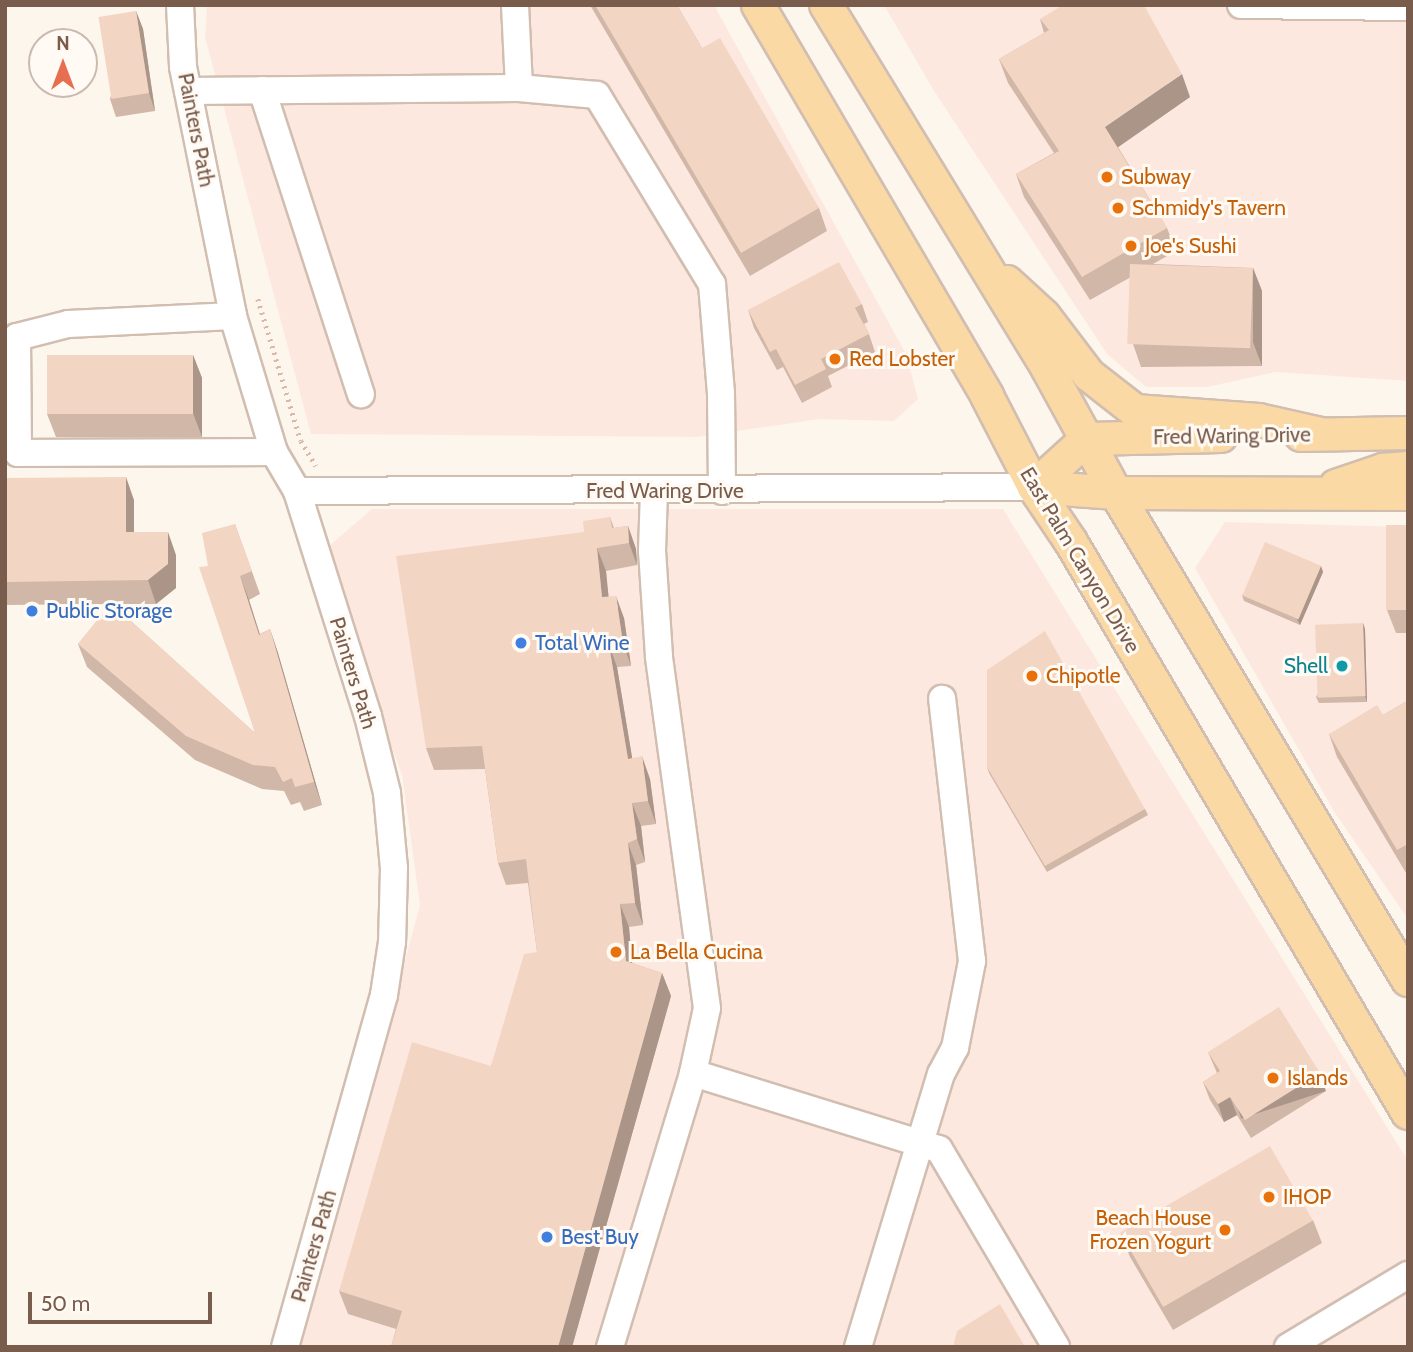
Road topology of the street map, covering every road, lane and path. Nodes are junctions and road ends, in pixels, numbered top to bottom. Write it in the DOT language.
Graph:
graph roads {
  1 [pos="180,5"];
  2 [pos="515,5"];
  3 [pos="758,5"];
  4 [pos="826,5"];
  5 [pos="1241,5"];
  6 [pos="1408,7"];
  7 [pos="519,88"];
  8 [pos="262,90"];
  9 [pos="188,91"];
  10 [pos="979,257"];
  11 [pos="233,316"];
  12 [pos="11,336"];
  13 [pos="361,394"];
  14 [pos="1408,433"];
  15 [pos="1321,434"];
  16 [pos="1087,439"];
  17 [pos="274,452"];
  18 [pos="12,453"];
  19 [pos="1408,468"];
  20 [pos="1034,487"];
  21 [pos="297,491"];
  22 [pos="654,491"];
  23 [pos="722,491"];
  24 [pos="1116,493"];
  25 [pos="1319,494"];
  26 [pos="1408,494"];
  27 [pos="942,699"];
  28 [pos="1408,979"];
  29 [pos="693,1073"];
  30 [pos="1408,1112"];
  31 [pos="920,1142"];
  32 [pos="1408,1275"];
  33 [pos="285,1347"];
  34 [pos="610,1347"];
  35 [pos="858,1347"];
  36 [pos="1056,1347"];
  37 [pos="1288,1347"];
  1 -- 9 [label="street, Painters Path"];
  2 -- 7 [label="street"];
  3 -- 20 [label="main road, East Palm Canyon Drive"];
  4 -- 10 [label="main road"];
  5 -- 6 [label="street"];
  7 -- 8 [label="street"];
  7 -- 23 [label="street"];
  8 -- 9 [label="street"];
  8 -- 13 [label="street"];
  9 -- 11 [label="street, Painters Path"];
  10 -- 15 [label="main road"];
  10 -- 16 [label="main road"];
  11 -- 12 [label="street"];
  11 -- 17 [label="street, Painters Path"];
  12 -- 18 [label="street"];
  14 -- 15 [label="main road, Fred Waring Drive"];
  15 -- 16 [label="main road, Fred Waring Drive"];
  16 -- 20 [label="main road"];
  16 -- 24 [label="main road"];
  17 -- 18 [label="street"];
  17 -- 21 [label="street, Painters Path"];
  19 -- 25 [label="main road"];
  20 -- 23 [label="street, Fred Waring Drive"];
  20 -- 24 [label="main road, Fred Waring Drive"];
  20 -- 30 [label="main road, East Palm Canyon Drive"];
  21 -- 22 [label="street, Fred Waring Drive"];
  21 -- 33 [label="street, Painters Path"];
  22 -- 23 [label="street, Fred Waring Drive"];
  22 -- 29 [label="street"];
  24 -- 25 [label="main road, Fred Waring Drive"];
  24 -- 28 [label="main road"];
  25 -- 26 [label="main road, Fred Waring Drive"];
  27 -- 31 [label="street"];
  29 -- 31 [label="street"];
  29 -- 34 [label="street"];
  31 -- 35 [label="street"];
  31 -- 36 [label="street"];
  32 -- 37 [label="street"];
}
